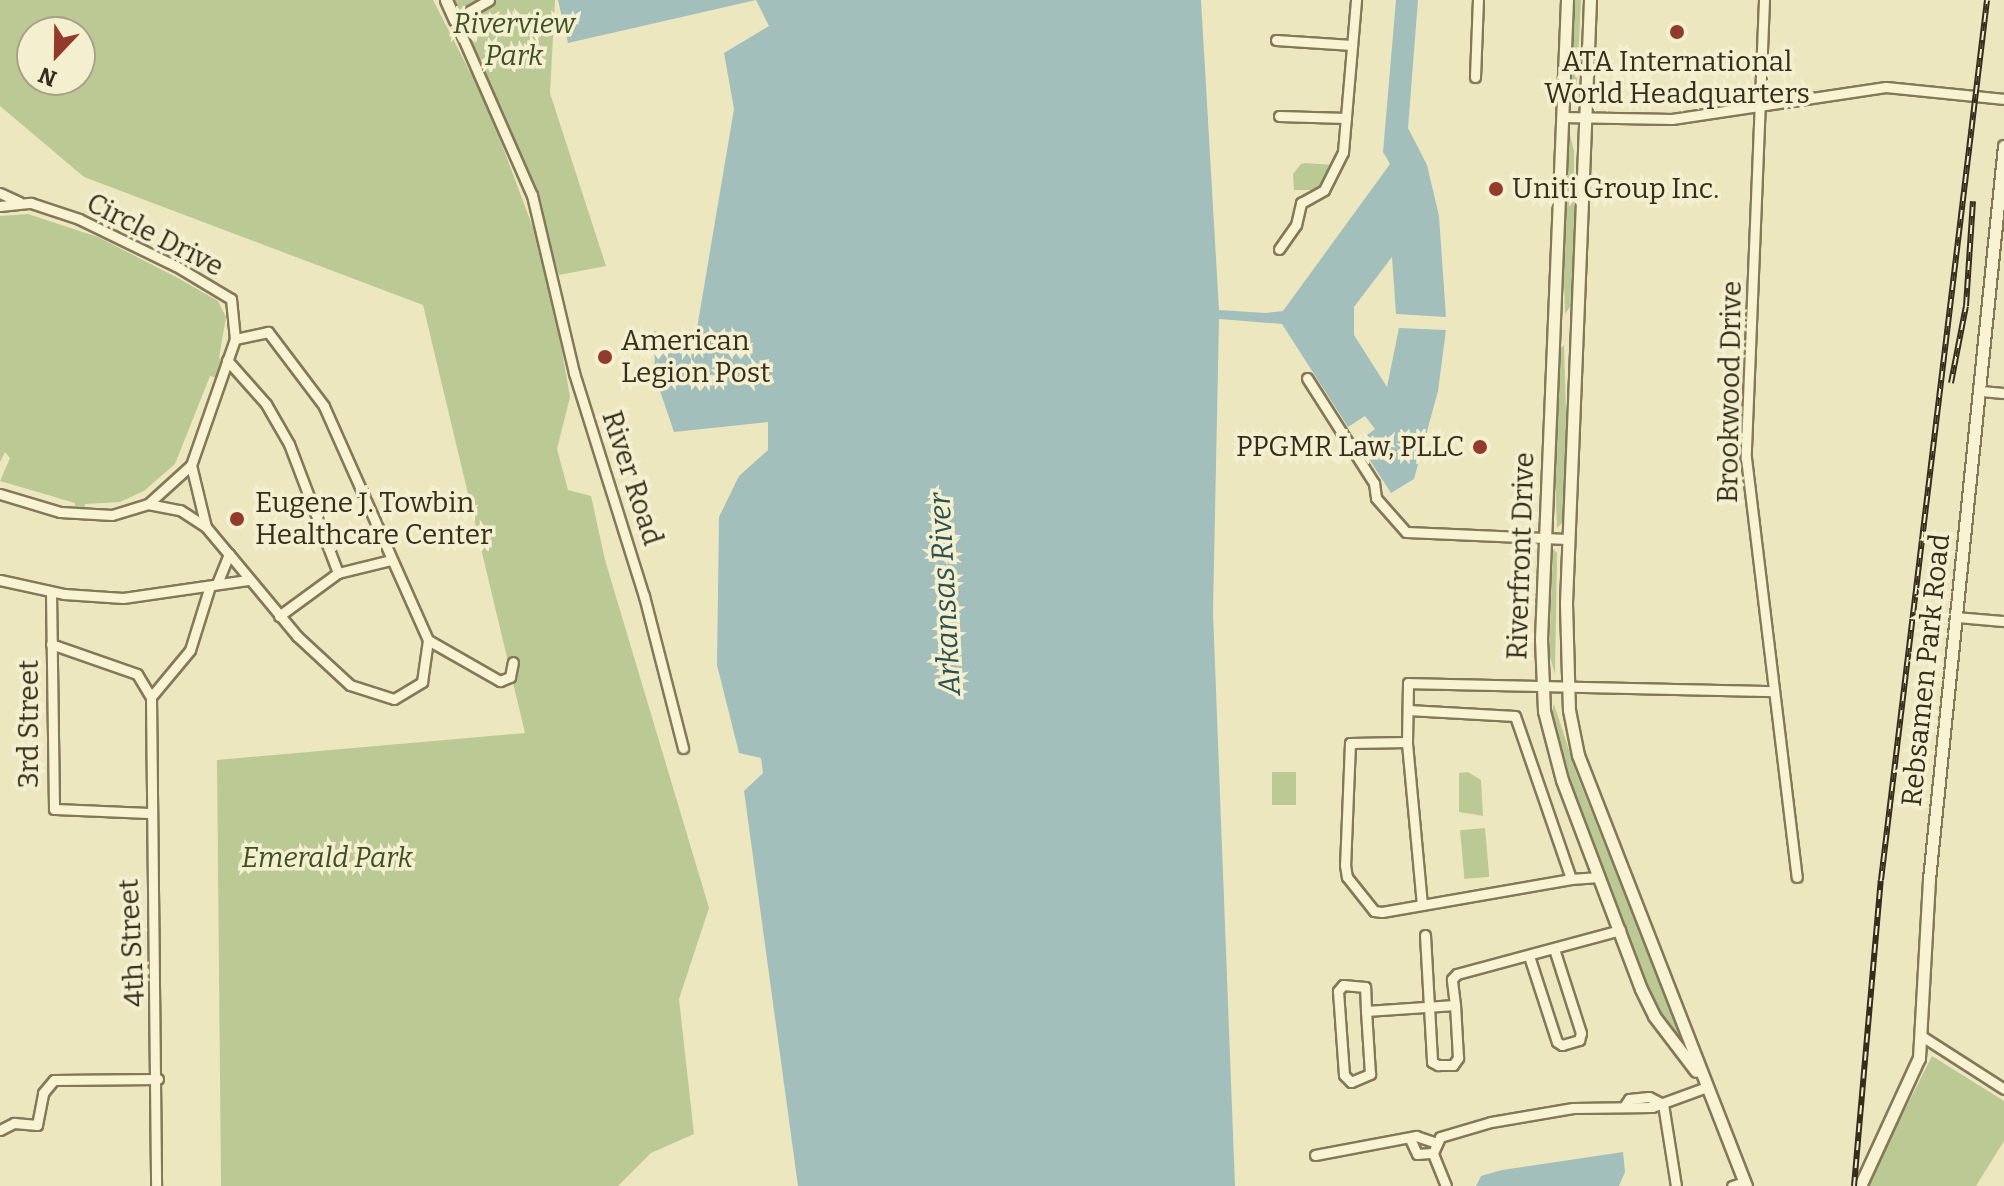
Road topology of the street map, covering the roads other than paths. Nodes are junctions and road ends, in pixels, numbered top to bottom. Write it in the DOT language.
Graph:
graph roads {
  1 [pos="446,0"];
  2 [pos="489,0"];
  3 [pos="1356,0"];
  4 [pos="1478,0"];
  5 [pos="1567,0"];
  6 [pos="1590,0"];
  7 [pos="1764,0"];
  8 [pos="455,20"];
  9 [pos="1276,40"];
  10 [pos="1352,45"];
  11 [pos="1475,77"];
  12 [pos="2004,99"];
  13 [pos="1762,104"];
  14 [pos="1279,116"];
  15 [pos="1562,117"];
  16 [pos="1346,118"];
  17 [pos="1586,119"];
  18 [pos="2004,146"];
  19 [pos="0,193"];
  20 [pos="19,202"];
  21 [pos="0,206"];
  22 [pos="2000,211"];
  23 [pos="1279,249"];
  24 [pos="235,339"];
  25 [pos="227,360"];
  26 [pos="1307,378"];
  27 [pos="1980,391"];
  28 [pos="2004,393"];
  29 [pos="191,465"];
  30 [pos="0,494"];
  31 [pos="148,504"];
  32 [pos="206,527"];
  33 [pos="1545,539"];
  34 [pos="1568,539"];
  35 [pos="229,554"];
  36 [pos="391,560"];
  37 [pos="338,573"];
  38 [pos="0,580"];
  39 [pos="248,580"];
  40 [pos="213,587"];
  41 [pos="51,592"];
  42 [pos="279,616"];
  43 [pos="1956,617"];
  44 [pos="2004,621"];
  45 [pos="428,640"];
  46 [pos="51,644"];
  47 [pos="513,662"];
  48 [pos="1542,688"];
  49 [pos="1566,688"];
  50 [pos="1772,691"];
  51 [pos="151,697"];
  52 [pos="1408,710"];
  53 [pos="1407,742"];
  54 [pos="683,748"];
  55 [pos="150,813"];
  56 [pos="1599,877"];
  57 [pos="1797,877"];
  58 [pos="1571,879"];
  59 [pos="1422,905"];
  60 [pos="1620,930"];
  61 [pos="1425,935"];
  62 [pos="1554,949"];
  63 [pos="1529,956"];
  64 [pos="1455,1005"];
  65 [pos="1428,1007"];
  66 [pos="1366,1011"];
  67 [pos="1920,1035"];
  68 [pos="158,1079"];
  69 [pos="1704,1082"];
  70 [pos="2004,1089"];
  71 [pos="1663,1104"];
  72 [pos="0,1130"];
  73 [pos="1411,1141"];
  74 [pos="1433,1147"];
  75 [pos="1315,1155"];
  76 [pos="1745,1184"];
  77 [pos="156,1186"];
  78 [pos="1446,1186"];
  79 [pos="1676,1186"];
  80 [pos="1732,1186"];
  81 [pos="1860,1186"];
  1 -- 8 [label="street, River Road"];
  2 -- 8 [label="street"];
  3 -- 10 [label="street"];
  4 -- 11 [label="street"];
  5 -- 15 [label="street, Riverfront Drive"];
  6 -- 17 [label="street, Riverfront Drive"];
  7 -- 13 [label="street, Brookwood Drive"];
  8 -- 54 [label="street, River Road"];
  9 -- 10 [label="street"];
  10 -- 16 [label="street"];
  12 -- 13 [label="street"];
  13 -- 17 [label="street"];
  13 -- 50 [label="street, Brookwood Drive"];
  14 -- 16 [label="street"];
  15 -- 17 [label="street"];
  15 -- 33 [label="street, Riverfront Drive"];
  16 -- 23 [label="street"];
  17 -- 34 [label="street, Riverfront Drive"];
  18 -- 22 [label="street, Rebsamen Park Road"];
  19 -- 20 [label="street, Circle Drive"];
  20 -- 21 [label="street"];
  20 -- 24 [label="street, Circle Drive"];
  22 -- 27 [label="street, Rebsamen Park Road"];
  24 -- 25 [label="street, Circle Drive"];
  24 -- 36 [label="street"];
  25 -- 29 [label="street, Circle Drive"];
  25 -- 37 [label="street"];
  26 -- 33 [label="street"];
  27 -- 28 [label="street"];
  27 -- 43 [label="street, Rebsamen Park Road"];
  29 -- 31 [label="street"];
  29 -- 32 [label="street"];
  30 -- 31 [label="street"];
  31 -- 32 [label="street"];
  32 -- 35 [label="street"];
  33 -- 34 [label="street"];
  33 -- 48 [label="street, Riverfront Drive"];
  34 -- 49 [label="street, Riverfront Drive"];
  35 -- 39 [label="street"];
  35 -- 40 [label="street"];
  36 -- 37 [label="street"];
  36 -- 45 [label="street"];
  37 -- 42 [label="street"];
  38 -- 41 [label="street"];
  39 -- 40 [label="street"];
  39 -- 42 [label="street"];
  40 -- 41 [label="street"];
  40 -- 51 [label="street"];
  41 -- 46 [label="street, 3rd Street"];
  42 -- 45 [label="street"];
  43 -- 44 [label="street"];
  43 -- 67 [label="street, Rebsamen Park Road"];
  45 -- 47 [label="street"];
  46 -- 51 [label="street"];
  46 -- 55 [label="street, 3rd Street"];
  48 -- 49 [label="street"];
  48 -- 52 [label="street"];
  48 -- 56 [label="street, Riverfront Drive"];
  49 -- 50 [label="street"];
  49 -- 69 [label="street, Riverfront Drive"];
  50 -- 57 [label="street, Brookwood Drive"];
  51 -- 55 [label="street, 4th Street"];
  52 -- 53 [label="street"];
  52 -- 58 [label="street"];
  53 -- 59 [label="street"];
  53 -- 59 [label="street"];
  55 -- 68 [label="street, 4th Street"];
  56 -- 58 [label="street"];
  56 -- 60 [label="street, Riverfront Drive"];
  58 -- 59 [label="street"];
  60 -- 62 [label="street"];
  60 -- 69 [label="street, Riverfront Drive"];
  61 -- 65 [label="street"];
  62 -- 63 [label="street"];
  62 -- 63 [label="street"];
  63 -- 64 [label="street"];
  64 -- 65 [label="street"];
  64 -- 65 [label="street"];
  65 -- 66 [label="street"];
  66 -- 66 [label="street"];
  67 -- 70 [label="street"];
  67 -- 81 [label="street, Rebsamen Park Road"];
  68 -- 72 [label="street"];
  68 -- 77 [label="street, 4th Street"];
  69 -- 71 [label="street"];
  69 -- 76 [label="street, Riverfront Drive"];
  71 -- 74 [label="street"];
  71 -- 79 [label="street"];
  73 -- 74 [label="street"];
  73 -- 74 [label="street"];
  73 -- 75 [label="street"];
  74 -- 78 [label="street"];
  76 -- 80 [label="street"];
}
